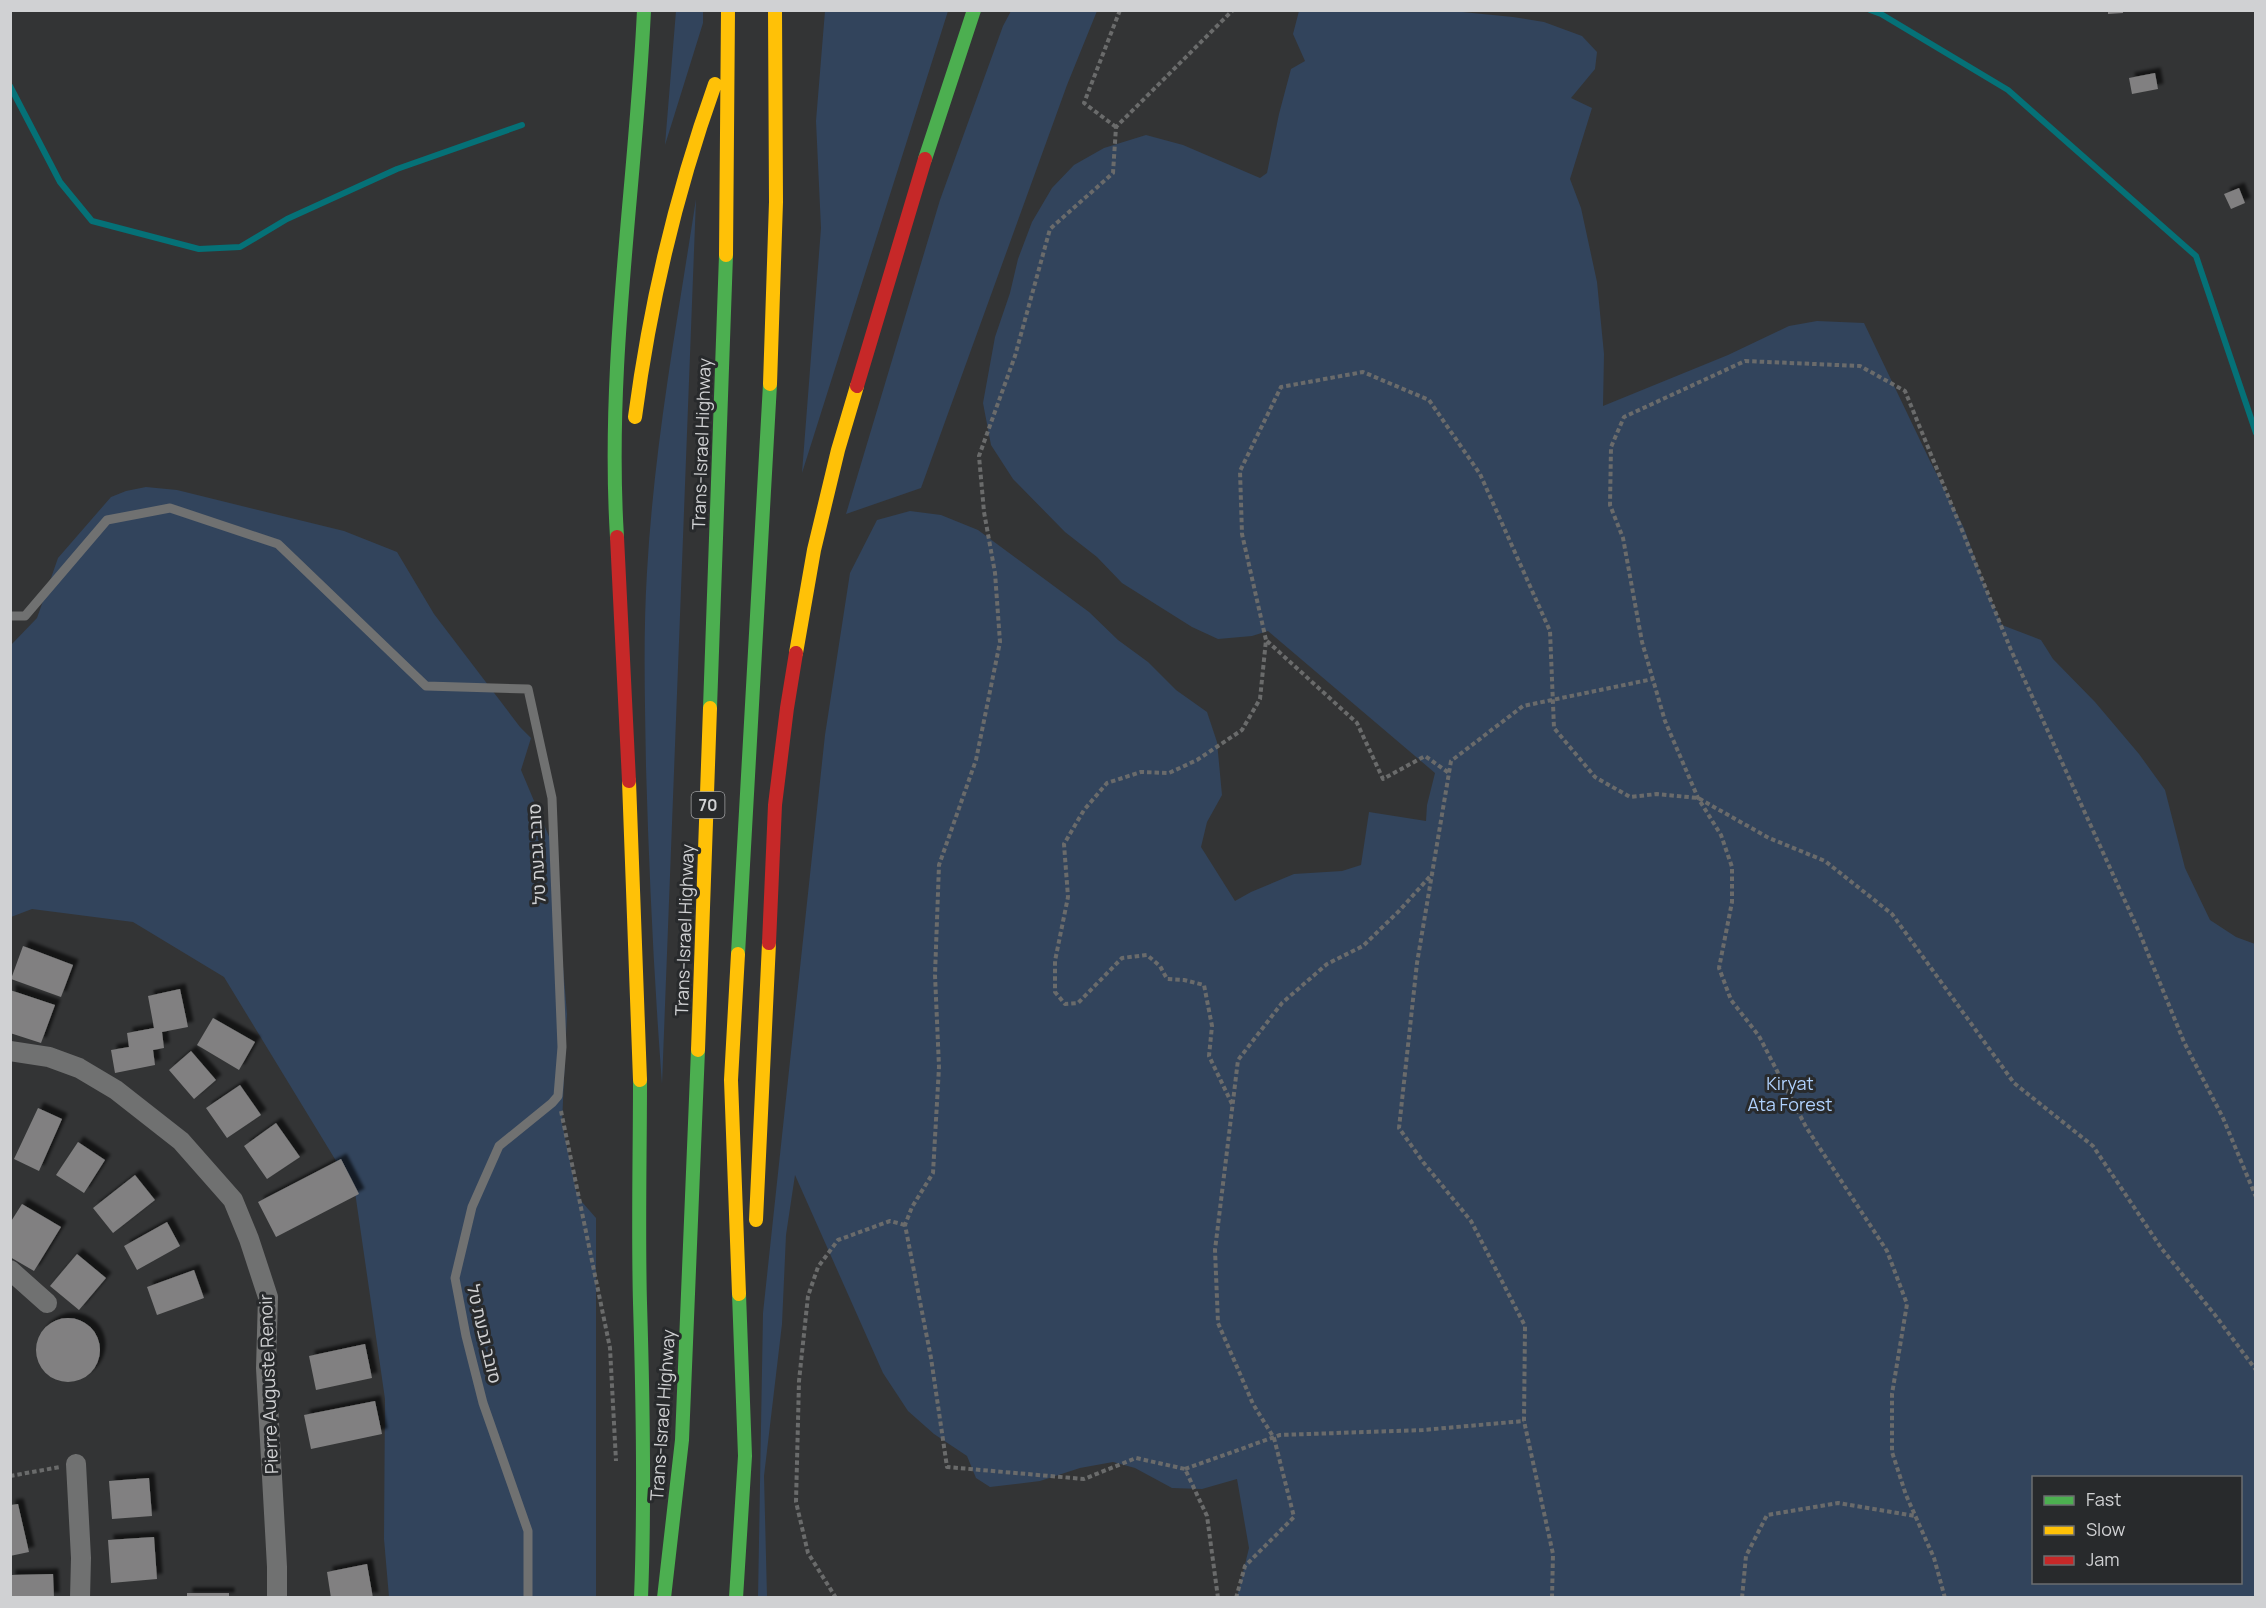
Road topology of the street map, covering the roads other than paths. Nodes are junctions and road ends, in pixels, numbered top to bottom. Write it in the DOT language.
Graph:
graph roads {
  1 [pos="644,10"];
  2 [pos="728,10"];
  3 [pos="775,10"];
  4 [pos="974,10"];
  5 [pos="971,64"];
  6 [pos="714,84"];
  7 [pos="910,204"];
  8 [pos="633,434"];
  9 [pos="629,476"];
  10 [pos="10,616"];
  11 [pos="626,691"];
  12 [pos="10,1051"];
  13 [pos="755,1231"];
  14 [pos="10,1270"];
  15 [pos="753,1290"];
  16 [pos="47,1303"];
  17 [pos="745,1456"];
  18 [pos="76,1464"];
  19 [pos="80,1598"];
  20 [pos="277,1598"];
  21 [pos="528,1598"];
  22 [pos="641,1598"];
  23 [pos="664,1598"];
  24 [pos="736,1598"];
  1 -- 11 [label="highway"];
  2 -- 23 [label="highway, Trans-Israel Highway / 70"];
  3 -- 17 [label="highway, 70"];
  4 -- 7 [label="highway"];
  5 -- 7 [label="highway"];
  6 -- 8 [label="highway"];
  7 -- 13 [label="highway"];
  9 -- 11 [label="highway"];
  10 -- 21 [label="lane, סובב גבעת טל"];
  11 -- 22 [label="highway"];
  12 -- 20 [label="street, Pierre Auguste Renoir"];
  14 -- 16 [label="street"];
  15 -- 17 [label="highway"];
  17 -- 24 [label="highway, 70"];
  18 -- 19 [label="street"];
}
